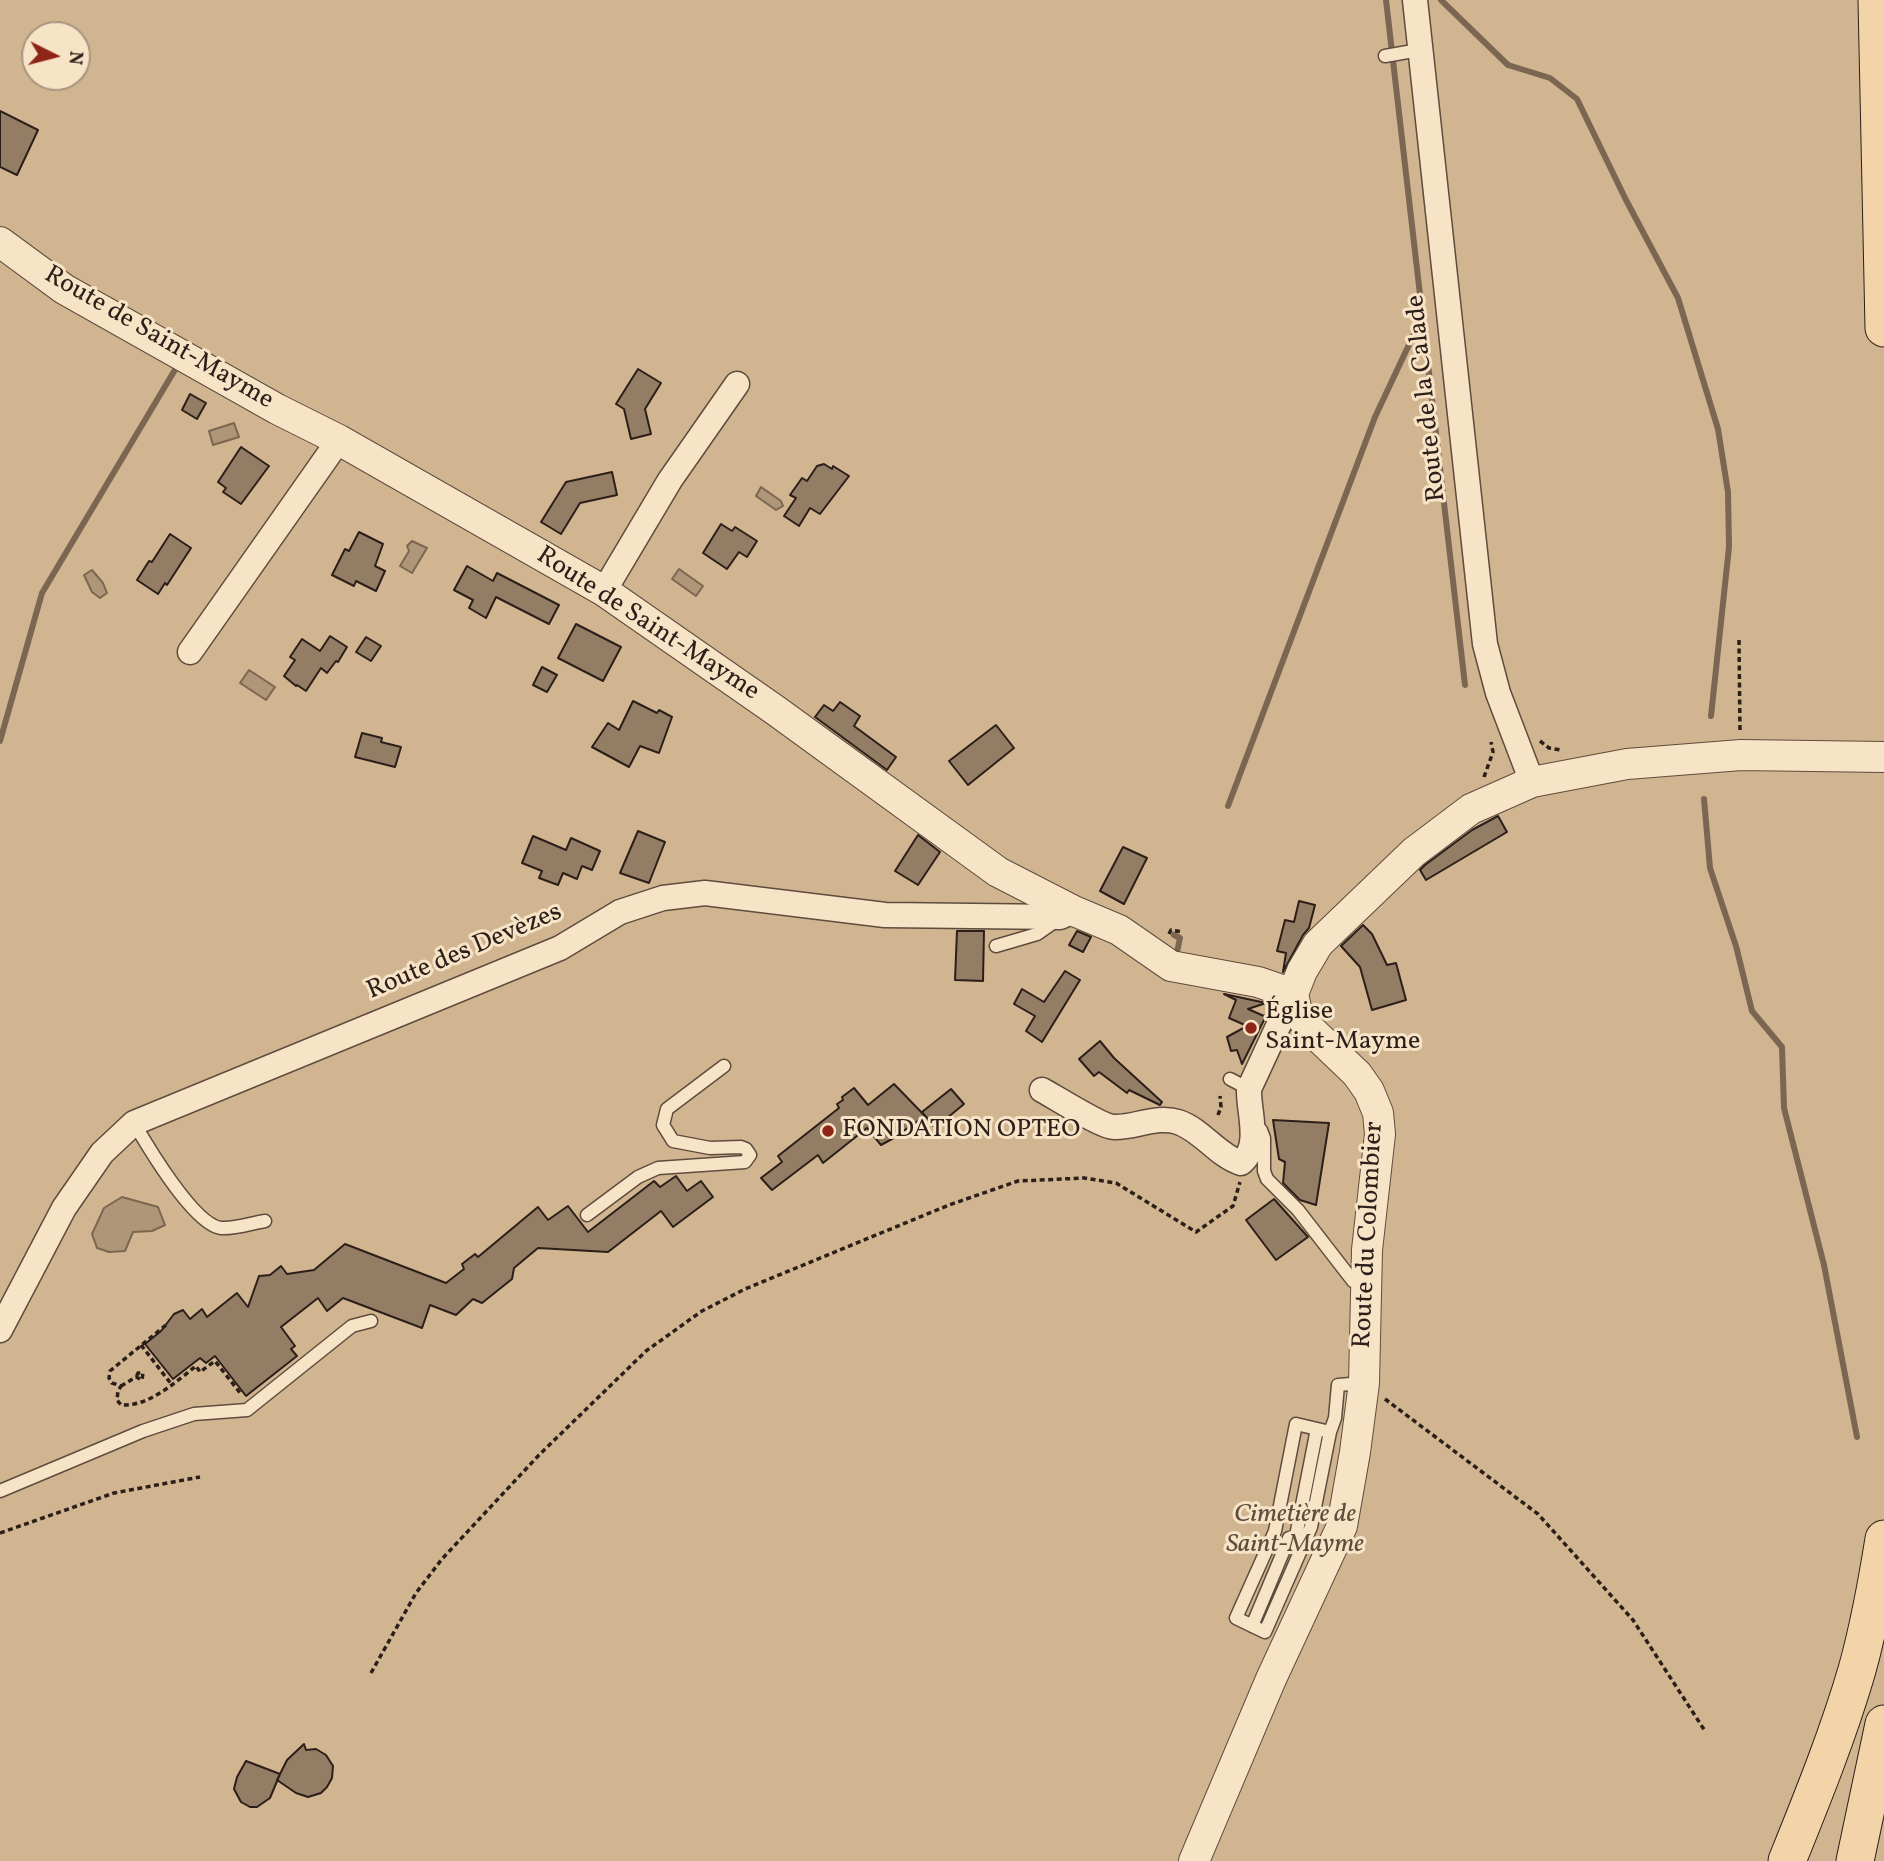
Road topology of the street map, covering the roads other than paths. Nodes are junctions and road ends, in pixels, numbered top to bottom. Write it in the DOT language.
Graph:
graph roads {
  1 [pos="1415,0"];
  2 [pos="1877,0"];
  3 [pos="1419,50"];
  4 [pos="1385,56"];
  5 [pos="0,242"];
  6 [pos="1884,328"];
  7 [pos="737,384"];
  8 [pos="339,440"];
  9 [pos="604,591"];
  10 [pos="190,652"];
  11 [pos="1884,757"];
  12 [pos="1532,782"];
  13 [pos="1067,914"];
  14 [pos="996,946"];
  15 [pos="1293,994"];
  16 [pos="724,1066"];
  17 [pos="1042,1090"];
  18 [pos="1252,1113"];
  19 [pos="134,1124"];
  20 [pos="587,1215"];
  21 [pos="265,1221"];
  22 [pos="1364,1285"];
  23 [pos="370,1321"];
  24 [pos="0,1330"];
  25 [pos="1364,1383"];
  26 [pos="1324,1431"];
  27 [pos="0,1491"];
  28 [pos="1275,1531"];
  29 [pos="1884,1539"];
  30 [pos="1296,1541"];
  31 [pos="1884,1623"];
  32 [pos="1884,1724"];
  33 [pos="1194,1861"];
  34 [pos="1787,1861"];
  35 [pos="1807,1861"];
  36 [pos="1855,1861"];
  1 -- 3 [label="street, Route de la Calade"];
  2 -- 6 [label="main road"];
  3 -- 4 [label="lane"];
  3 -- 12 [label="street, Route de la Calade"];
  5 -- 8 [label="street, Route de Saint-Mayme"];
  7 -- 9 [label="street"];
  8 -- 9 [label="street, Route de Saint-Mayme"];
  8 -- 10 [label="street"];
  9 -- 13 [label="street, Route de Saint-Mayme"];
  11 -- 12 [label="street"];
  12 -- 15 [label="street"];
  13 -- 14 [label="lane"];
  13 -- 15 [label="street, Route de Saint-Mayme"];
  13 -- 19 [label="street, Route des Devèzes"];
  15 -- 18 [label="street"];
  15 -- 22 [label="street, Route du Colombier"];
  16 -- 20 [label="lane"];
  17 -- 18 [label="street"];
  18 -- 22 [label="lane"];
  19 -- 21 [label="lane"];
  19 -- 24 [label="street, Route des Devèzes"];
  22 -- 25 [label="street, Route du Colombier"];
  23 -- 27 [label="lane"];
  25 -- 26 [label="lane"];
  25 -- 33 [label="street, Route du Colombier"];
  26 -- 28 [label="lane"];
  26 -- 30 [label="lane"];
  28 -- 30 [label="lane"];
  28 -- 30 [label="lane"];
  29 -- 34 [label="main road"];
  31 -- 35 [label="main road"];
  32 -- 36 [label="main road"];
}
